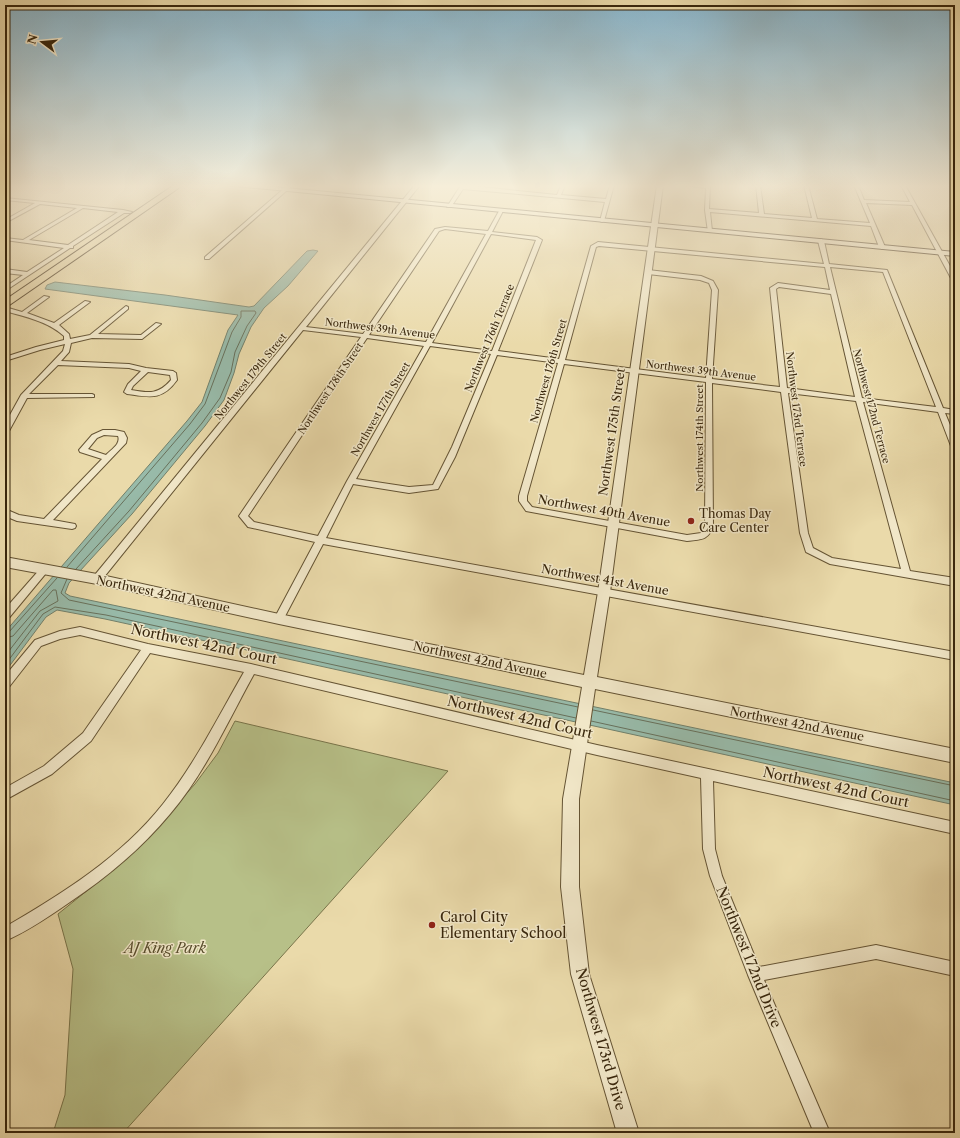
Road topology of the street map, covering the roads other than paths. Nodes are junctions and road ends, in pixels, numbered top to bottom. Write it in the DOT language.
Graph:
graph roads {
  1 [pos="29,238"];
  2 [pos="91,238"];
  3 [pos="94,238"];
  4 [pos="230,238"];
  5 [pos="375,238"];
  6 [pos="432,238"];
  7 [pos="486,238"];
  8 [pos="536,238"];
  9 [pos="652,238"];
  10 [pos="782,238"];
  11 [pos="878,238"];
  12 [pos="930,238"];
  13 [pos="5,239"];
  14 [pos="24,241"];
  15 [pos="821,242"];
  16 [pos="882,247"];
  17 [pos="651,248"];
  18 [pos="74,250"];
  19 [pos="938,253"];
  20 [pos="955,254"];
  21 [pos="207,258"];
  22 [pos="827,265"];
  23 [pos="5,270"];
  24 [pos="648,272"];
  25 [pos="28,274"];
  26 [pos="955,280"];
  27 [pos="5,289"];
  28 [pos="832,292"];
  29 [pos="5,295"];
  30 [pos="46,297"];
  31 [pos="87,302"];
  32 [pos="5,304"];
  33 [pos="126,308"];
  34 [pos="5,309"];
  35 [pos="24,313"];
  36 [pos="158,324"];
  37 [pos="54,326"];
  38 [pos="302,328"];
  39 [pos="92,336"];
  40 [pos="364,336"];
  41 [pos="67,340"];
  42 [pos="428,345"];
  43 [pos="495,353"];
  44 [pos="5,359"];
  45 [pos="562,362"];
  46 [pos="56,363"];
  47 [pos="146,370"];
  48 [pos="634,372"];
  49 [pos="709,381"];
  50 [pos="784,390"];
  51 [pos="23,396"];
  52 [pos="92,396"];
  53 [pos="859,400"];
  54 [pos="941,410"];
  55 [pos="955,412"];
  56 [pos="5,431"];
  57 [pos="955,446"];
  58 [pos="108,458"];
  59 [pos="351,481"];
  60 [pos="525,506"];
  61 [pos="5,512"];
  62 [pos="46,522"];
  63 [pos="251,525"];
  64 [pos="612,525"];
  65 [pos="72,526"];
  66 [pos="703,536"];
  67 [pos="320,540"];
  68 [pos="5,562"];
  69 [pos="50,570"];
  70 [pos="907,575"];
  71 [pos="97,579"];
  72 [pos="955,582"];
  73 [pos="604,592"];
  74 [pos="5,616"];
  75 [pos="280,619"];
  76 [pos="148,648"];
  77 [pos="955,656"];
  78 [pos="250,669"];
  79 [pos="590,683"];
  80 [pos="5,684"];
  81 [pos="581,741"];
  82 [pos="955,756"];
  83 [pos="708,775"];
  84 [pos="5,794"];
  85 [pos="955,828"];
  86 [pos="5,934"];
  87 [pos="955,969"];
  88 [pos="755,975"];
  89 [pos="628,1133"];
  90 [pos="822,1133"];
  1 -- 14 [label="street"];
  2 -- 18 [label="main road"];
  3 -- 18 [label="main road"];
  4 -- 21 [label="street"];
  5 -- 38 [label="street, Northwest 179th Street"];
  6 -- 40 [label="street, Northwest 178th Street"];
  7 -- 42 [label="street, Northwest 177th Street"];
  8 -- 43 [label="street, Northwest 176th Terrace"];
  9 -- 17 [label="street, Northwest 175th Street"];
  10 -- 15 [label="main road"];
  11 -- 16 [label="street"];
  12 -- 19 [label="street"];
  13 -- 14 [label="street"];
  14 -- 18 [label="street"];
  15 -- 16 [label="main road"];
  15 -- 22 [label="street, Northwest 172nd Terrace"];
  16 -- 19 [label="main road"];
  17 -- 22 [label="street"];
  17 -- 24 [label="street, Northwest 175th Street"];
  17 -- 45 [label="street, Northwest 176th Street"];
  18 -- 25 [label="street"];
  18 -- 29 [label="main road"];
  18 -- 32 [label="main road"];
  19 -- 20 [label="main road"];
  19 -- 26 [label="street"];
  22 -- 28 [label="street, Northwest 172nd Terrace"];
  22 -- 54 [label="street"];
  23 -- 25 [label="street"];
  24 -- 48 [label="street, Northwest 175th Street"];
  24 -- 49 [label="street, Northwest 174th Street"];
  25 -- 27 [label="street"];
  28 -- 50 [label="street, Northwest 173rd Terrace"];
  28 -- 53 [label="street, Northwest 172nd Terrace"];
  30 -- 35 [label="street"];
  31 -- 37 [label="street"];
  33 -- 39 [label="street"];
  34 -- 35 [label="street"];
  35 -- 37 [label="street"];
  36 -- 39 [label="street"];
  37 -- 41 [label="street"];
  38 -- 40 [label="street, Northwest 39th Avenue"];
  38 -- 71 [label="street, Northwest 179th Street"];
  39 -- 41 [label="street"];
  40 -- 42 [label="street, Northwest 39th Avenue"];
  40 -- 63 [label="street, Northwest 178th Street"];
  41 -- 44 [label="street"];
  41 -- 46 [label="street"];
  42 -- 43 [label="street, Northwest 39th Avenue"];
  42 -- 59 [label="street, Northwest 177th Street"];
  43 -- 45 [label="street, Northwest 39th Avenue"];
  43 -- 59 [label="street, Northwest 176th Terrace"];
  45 -- 48 [label="street, Northwest 39th Avenue"];
  45 -- 60 [label="street, Northwest 176th Street"];
  46 -- 47 [label="street"];
  46 -- 51 [label="street"];
  47 -- 47 [label="street"];
  48 -- 49 [label="street, Northwest 39th Avenue"];
  48 -- 64 [label="street, Northwest 175th Street"];
  49 -- 50 [label="street, Northwest 39th Avenue"];
  49 -- 66 [label="street, Northwest 174th Street"];
  50 -- 53 [label="street, Northwest 39th Avenue"];
  50 -- 70 [label="street, Northwest 173rd Terrace"];
  51 -- 52 [label="street"];
  51 -- 56 [label="street"];
  53 -- 54 [label="street, Northwest 39th Avenue"];
  53 -- 70 [label="street, Northwest 172nd Terrace"];
  54 -- 55 [label="street, Northwest 39th Avenue"];
  54 -- 57 [label="street"];
  58 -- 58 [label="street"];
  58 -- 62 [label="street"];
  59 -- 67 [label="street, Northwest 177th Street"];
  60 -- 64 [label="street, Northwest 40th Avenue"];
  61 -- 62 [label="street"];
  62 -- 65 [label="street"];
  63 -- 67 [label="street, Northwest 41st Avenue"];
  64 -- 66 [label="street, Northwest 40th Avenue"];
  64 -- 73 [label="street, Northwest 175th Street"];
  67 -- 73 [label="street, Northwest 41st Avenue"];
  67 -- 75 [label="street, Northwest 177th Street"];
  68 -- 69 [label="street, Northwest 42nd Avenue"];
  69 -- 71 [label="street, Northwest 42nd Avenue"];
  69 -- 74 [label="street"];
  70 -- 72 [label="street"];
  71 -- 75 [label="street, Northwest 42nd Avenue"];
  73 -- 77 [label="street, Northwest 41st Avenue"];
  73 -- 79 [label="street, Northwest 175th Street"];
  75 -- 79 [label="street, Northwest 42nd Avenue"];
  76 -- 78 [label="street, Northwest 42nd Court"];
  76 -- 80 [label="street, Northwest 42nd Court"];
  76 -- 84 [label="street"];
  78 -- 81 [label="street, Northwest 42nd Court"];
  78 -- 86 [label="street"];
  79 -- 81 [label="street, Northwest 173rd Drive"];
  79 -- 82 [label="street, Northwest 42nd Avenue"];
  81 -- 83 [label="street, Northwest 42nd Court"];
  81 -- 89 [label="street, Northwest 173rd Drive"];
  83 -- 85 [label="street, Northwest 42nd Court"];
  83 -- 88 [label="street, Northwest 172nd Drive"];
  87 -- 88 [label="street"];
  88 -- 90 [label="street, Northwest 172nd Drive"];
}
